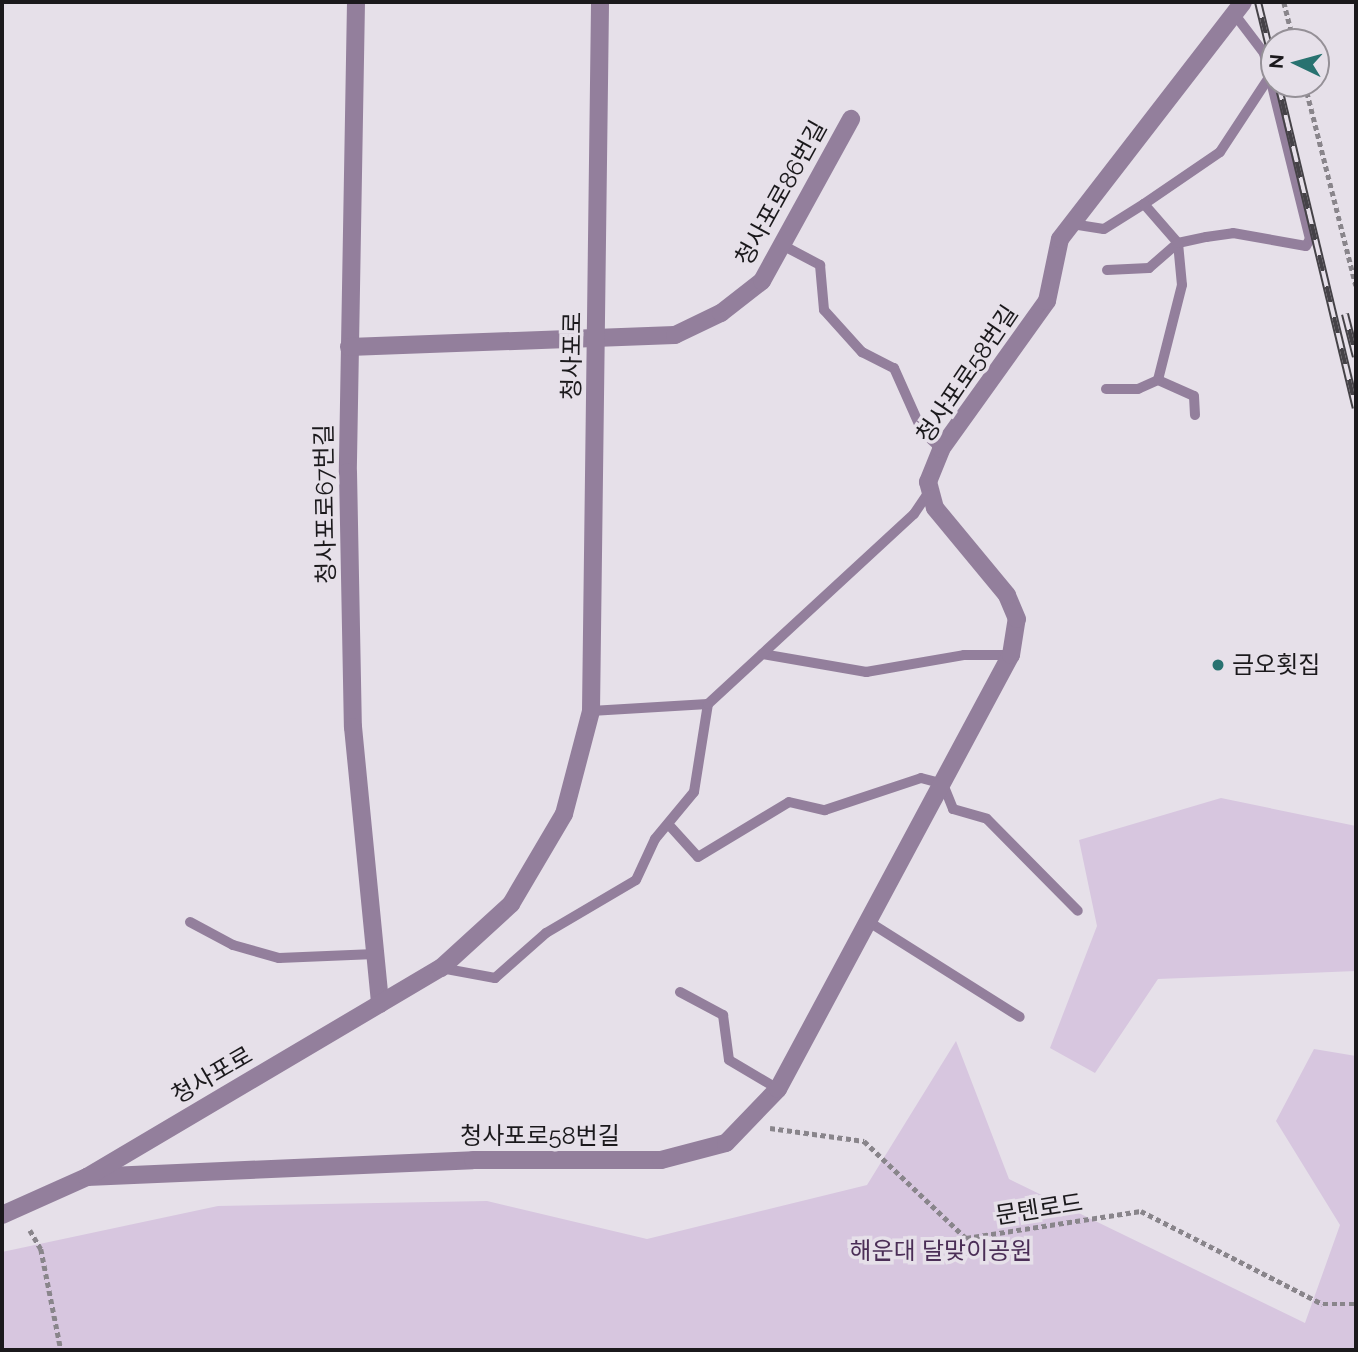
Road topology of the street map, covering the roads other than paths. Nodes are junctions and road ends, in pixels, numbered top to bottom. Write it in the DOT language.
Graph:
graph roads {
  1 [pos="356,2"];
  2 [pos="600,2"];
  3 [pos="1239,8"];
  4 [pos="1260,50"];
  5 [pos="1260,91"];
  6 [pos="1275,98"];
  7 [pos="851,118"];
  8 [pos="1144,204"];
  9 [pos="1072,224"];
  10 [pos="1178,243"];
  11 [pos="784,246"];
  12 [pos="1107,270"];
  13 [pos="597,342"];
  14 [pos="349,346"];
  15 [pos="1158,380"];
  16 [pos="1106,389"];
  17 [pos="1195,415"];
  18 [pos="941,449"];
  19 [pos="930,490"];
  20 [pos="762,654"];
  21 [pos="1011,655"];
  22 [pos="708,704"];
  23 [pos="591,711"];
  24 [pos="943,784"];
  25 [pos="669,825"];
  26 [pos="1078,911"];
  27 [pos="190,922"];
  28 [pos="869,922"];
  29 [pos="375,954"];
  30 [pos="441,968"];
  31 [pos="680,992"];
  32 [pos="380,1004"];
  33 [pos="1020,1017"];
  34 [pos="778,1089"];
  35 [pos="86,1177"];
  36 [pos="2,1215"];
  1 -- 14 [label="street, 청사포로67번길"];
  2 -- 13 [label="street, 청사포로"];
  3 -- 4 [label="lane, 청사포로58번길"];
  3 -- 9 [label="street, 청사포로58번길"];
  5 -- 8 [label="lane"];
  6 -- 10 [label="lane, 청사포로58번길"];
  7 -- 11 [label="street, 청사포로86번길"];
  8 -- 9 [label="lane"];
  8 -- 10 [label="lane"];
  9 -- 18 [label="street, 청사포로58번길"];
  10 -- 12 [label="lane"];
  10 -- 15 [label="lane"];
  11 -- 13 [label="street, 청사포로86번길"];
  11 -- 18 [label="lane"];
  13 -- 14 [label="street, 청사포로86번길"];
  13 -- 23 [label="street, 청사포로"];
  14 -- 29 [label="street, 청사포로67번길"];
  15 -- 16 [label="lane"];
  15 -- 17 [label="lane"];
  18 -- 19 [label="street, 청사포로58번길"];
  19 -- 20 [label="lane"];
  19 -- 21 [label="street, 청사포로58번길"];
  20 -- 21 [label="lane"];
  20 -- 22 [label="lane"];
  21 -- 24 [label="street, 청사포로58번길"];
  22 -- 23 [label="lane"];
  22 -- 25 [label="lane"];
  23 -- 30 [label="street, 청사포로"];
  24 -- 25 [label="lane"];
  24 -- 26 [label="lane"];
  24 -- 28 [label="street, 청사포로58번길"];
  25 -- 30 [label="lane"];
  27 -- 29 [label="lane"];
  28 -- 33 [label="lane"];
  28 -- 34 [label="street, 청사포로58번길"];
  29 -- 32 [label="street, 청사포로67번길"];
  30 -- 32 [label="street, 청사포로"];
  31 -- 34 [label="lane"];
  32 -- 35 [label="street, 청사포로"];
  34 -- 35 [label="street, 청사포로58번길"];
  35 -- 36 [label="street, 청사포로"];
}
